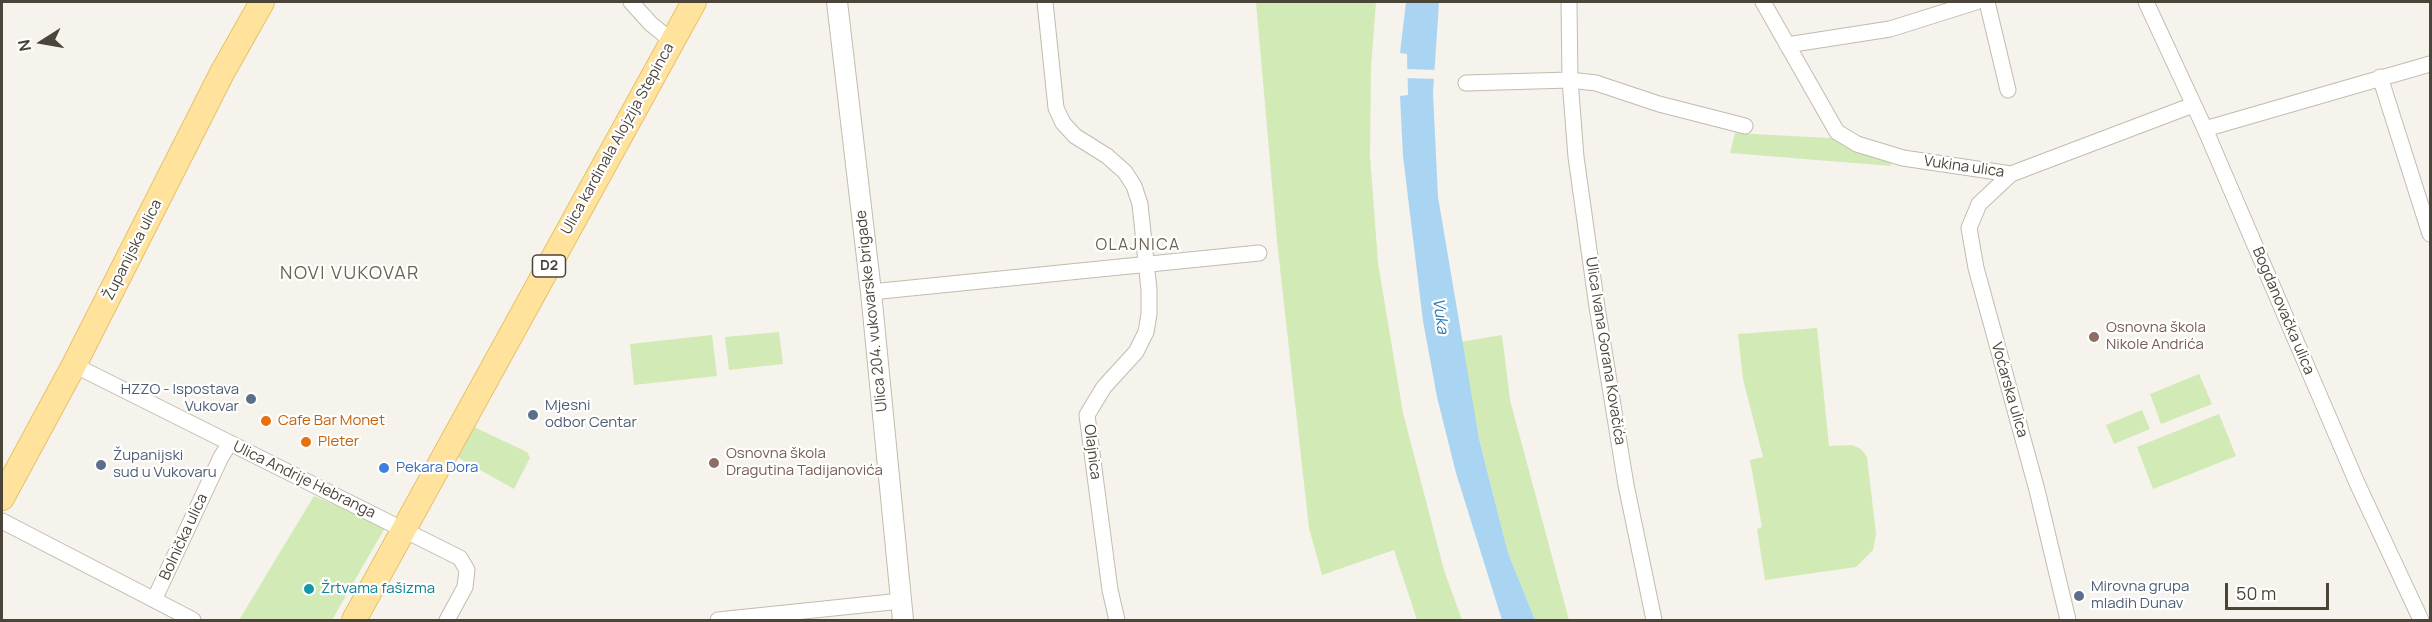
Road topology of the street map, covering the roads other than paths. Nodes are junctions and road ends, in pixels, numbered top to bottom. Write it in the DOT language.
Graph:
graph roads {
  1 [pos="262,2"];
  2 [pos="631,2"];
  3 [pos="694,2"];
  4 [pos="837,2"];
  5 [pos="1045,2"];
  6 [pos="1569,2"];
  7 [pos="1763,2"];
  8 [pos="1976,2"];
  9 [pos="1987,2"];
  10 [pos="2146,2"];
  11 [pos="672,41"];
  12 [pos="1787,45"];
  13 [pos="2430,64"];
  14 [pos="2380,77"];
  15 [pos="1570,80"];
  16 [pos="1466,83"];
  17 [pos="2008,90"];
  18 [pos="2193,105"];
  19 [pos="1745,126"];
  20 [pos="2205,129"];
  21 [pos="2011,174"];
  22 [pos="2425,204"];
  23 [pos="2430,234"];
  24 [pos="1259,253"];
  25 [pos="1147,265"];
  26 [pos="871,292"];
  27 [pos="74,365"];
  28 [pos="230,443"];
  29 [pos="2,498"];
  30 [pos="2,521"];
  31 [pos="405,530"];
  32 [pos="154,600"];
  33 [pos="902,611"];
  34 [pos="193,621"];
  35 [pos="354,621"];
  36 [pos="447,621"];
  37 [pos="718,621"];
  38 [pos="1117,621"];
  39 [pos="1654,621"];
  40 [pos="2068,621"];
  41 [pos="2421,621"];
  1 -- 27 [label="main road, Županijska ulica"];
  2 -- 11 [label="street"];
  3 -- 11 [label="main road, Ulica kardinala Alojzija Stepinca / D2"];
  4 -- 26 [label="street, Ulica 204. vukovarske brigade"];
  5 -- 25 [label="street, Olajnica"];
  6 -- 15 [label="street, Ulica Ivana Gorana Kovačića"];
  7 -- 12 [label="street, Vukina ulica"];
  8 -- 12 [label="street"];
  9 -- 17 [label="street"];
  10 -- 18 [label="street, Bogdanovačka ulica"];
  11 -- 31 [label="main road, Ulica kardinala Alojzija Stepinca / D2"];
  12 -- 21 [label="street, Vukina ulica"];
  13 -- 14 [label="street"];
  14 -- 20 [label="street"];
  14 -- 22 [label="street"];
  15 -- 16 [label="street"];
  15 -- 19 [label="street"];
  15 -- 39 [label="street, Ulica Ivana Gorana Kovačića"];
  18 -- 20 [label="street, Bogdanovačka ulica"];
  18 -- 21 [label="street, Vukina ulica"];
  20 -- 41 [label="street, Bogdanovačka ulica"];
  21 -- 40 [label="street, Voćarska ulica"];
  22 -- 23 [label="street"];
  24 -- 25 [label="street"];
  25 -- 26 [label="street"];
  25 -- 38 [label="street, Olajnica"];
  26 -- 33 [label="street, Ulica 204. vukovarske brigade"];
  27 -- 28 [label="street, Ulica Andrije Hebranga"];
  27 -- 29 [label="main road, Županijska ulica"];
  28 -- 31 [label="street, Ulica Andrije Hebranga"];
  28 -- 32 [label="street, Bolnička ulica"];
  30 -- 32 [label="street"];
  31 -- 35 [label="main road, D2"];
  31 -- 36 [label="street, Ulica Andrije Hebranga"];
  32 -- 34 [label="street"];
  33 -- 37 [label="street"];
}
